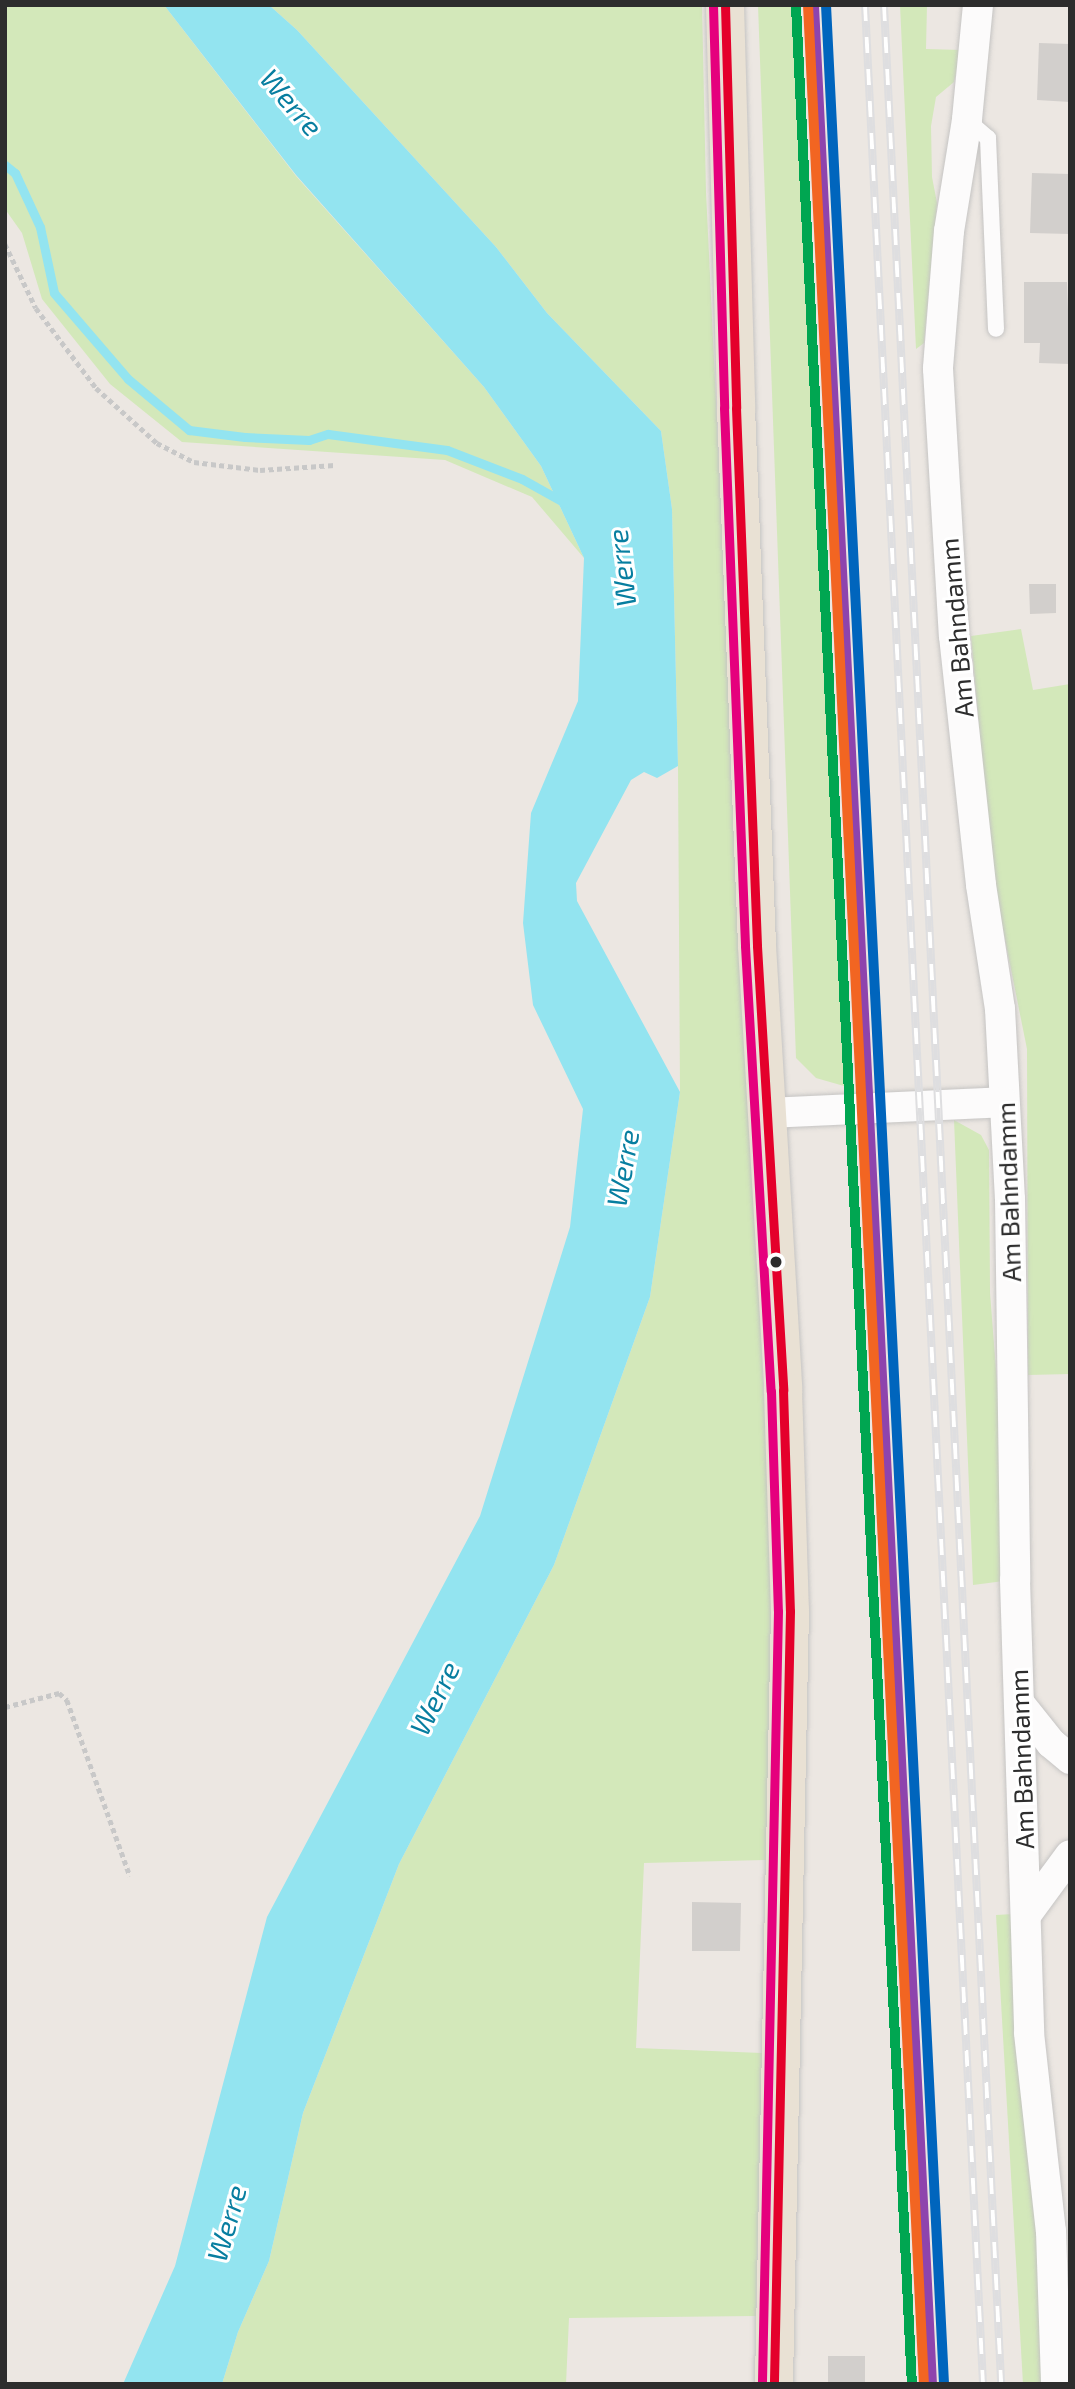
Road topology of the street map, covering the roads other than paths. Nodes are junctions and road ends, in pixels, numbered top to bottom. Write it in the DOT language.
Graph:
graph roads {
  1 [pos="725,5"];
  2 [pos="978,5"];
  3 [pos="967,120"];
  4 [pos="996,329"];
  5 [pos="1004,1102"];
  6 [pos="766,1113"];
  7 [pos="1020,1704"];
  8 [pos="1070,1759"];
  9 [pos="1070,1855"];
  10 [pos="1026,1915"];
  11 [pos="774,2384"];
  12 [pos="1056,2384"];
  1 -- 6 [label="main road"];
  2 -- 3 [label="street, Am Bahndamm"];
  3 -- 4 [label="lane"];
  3 -- 5 [label="street, Am Bahndamm"];
  5 -- 6 [label="street"];
  5 -- 7 [label="street, Am Bahndamm"];
  6 -- 11 [label="main road"];
  7 -- 8 [label="street"];
  7 -- 10 [label="street, Am Bahndamm"];
  9 -- 10 [label="street"];
  10 -- 12 [label="street, Am Bahndamm"];
}
